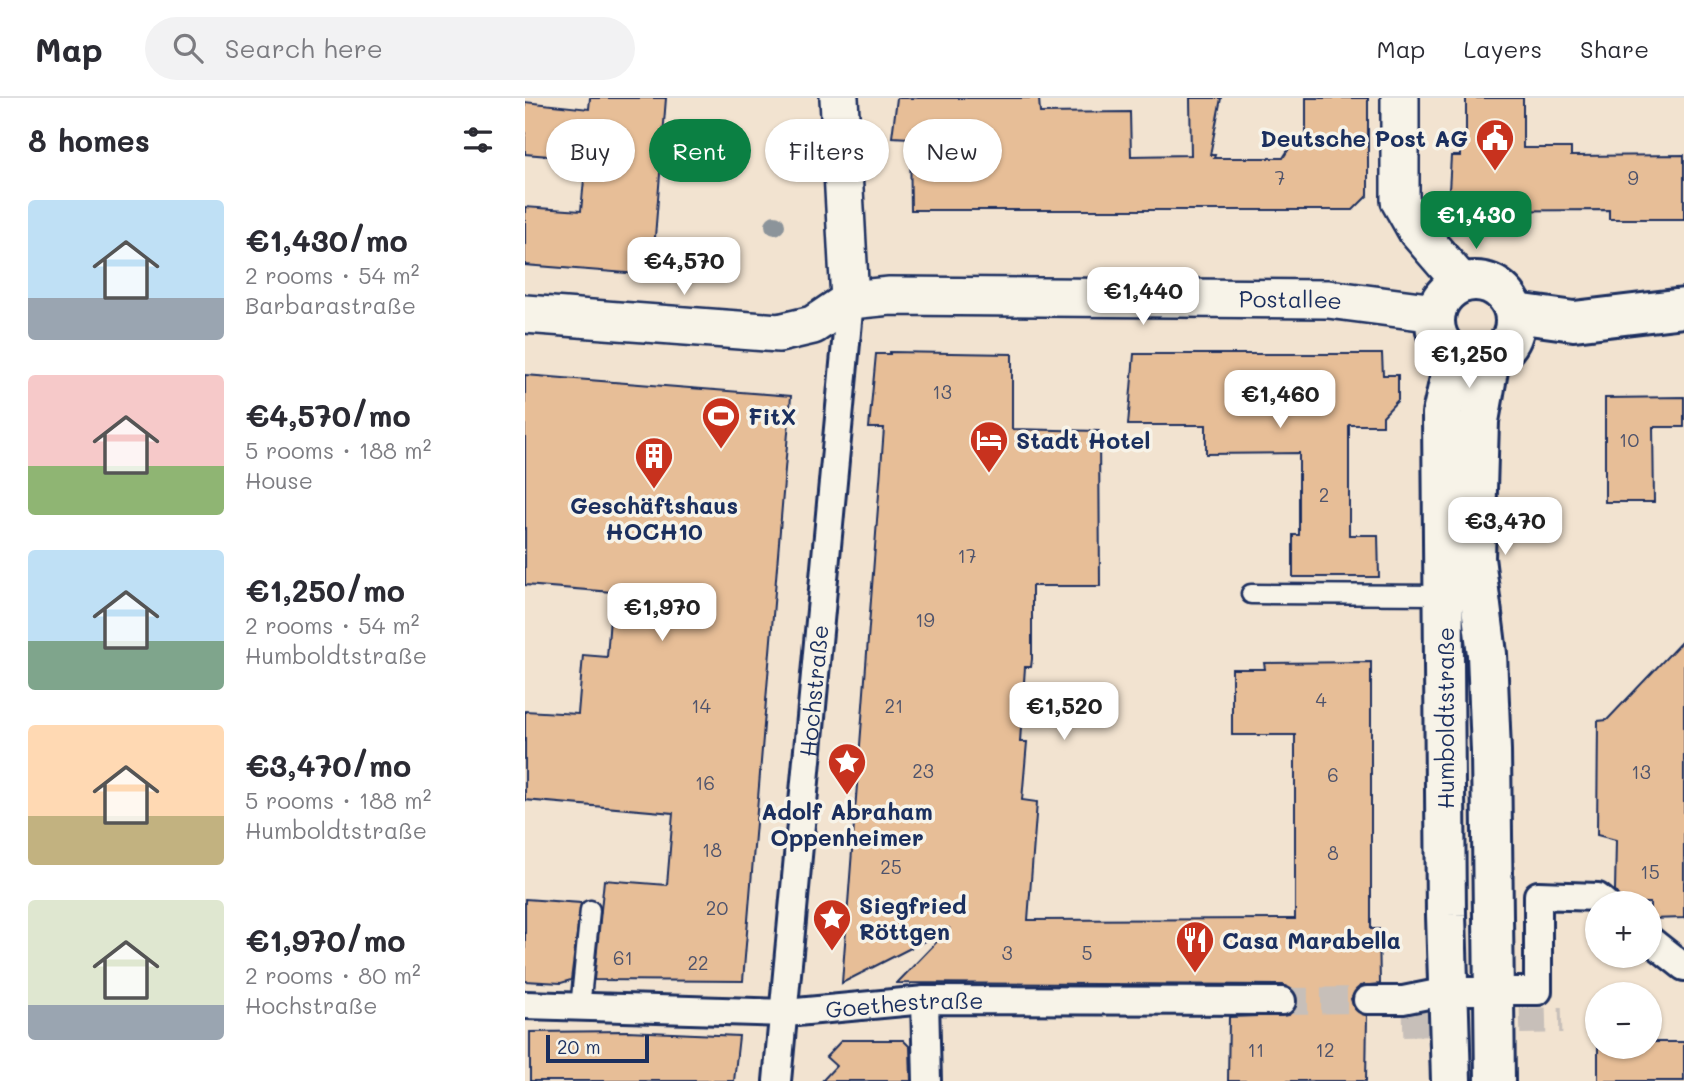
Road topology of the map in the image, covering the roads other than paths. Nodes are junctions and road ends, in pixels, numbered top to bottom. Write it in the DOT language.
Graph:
graph roads {
  1 [pos="839,98"];
  2 [pos="1400,98"];
  3 [pos="1461,282"];
  4 [pos="850,300"];
  5 [pos="1684,308"];
  6 [pos="1436,313"];
  7 [pos="1516,313"];
  8 [pos="525,314"];
  9 [pos="1472,357"];
  10 [pos="1251,594"];
  11 [pos="1444,595"];
  12 [pos="1585,897"];
  13 [pos="590,911"];
  14 [pos="1662,950"];
  15 [pos="1684,967"];
  16 [pos="1448,991"];
  17 [pos="1494,992"];
  18 [pos="925,1000"];
  19 [pos="1367,1000"];
  20 [pos="1282,1001"];
  21 [pos="525,1005"];
  22 [pos="580,1007"];
  23 [pos="786,1013"];
  24 [pos="777,1081"];
  25 [pos="927,1081"];
  26 [pos="1451,1081"];
  27 [pos="1495,1081"];
  1 -- 4 [label="street"];
  2 -- 3 [label="street"];
  3 -- 6 [label="main road"];
  3 -- 7 [label="main road"];
  4 -- 6 [label="street, Postallee"];
  4 -- 8 [label="street"];
  4 -- 23 [label="street, Hochstraße"];
  5 -- 7 [label="main road"];
  6 -- 9 [label="main road"];
  7 -- 9 [label="main road"];
  9 -- 11 [label="main road, Humboldtstraße"];
  9 -- 17 [label="main road, Humboldtstraße"];
  10 -- 11 [label="lane"];
  11 -- 16 [label="main road, Humboldtstraße"];
  12 -- 17 [label="street"];
  13 -- 22 [label="lane"];
  14 -- 15 [label="street"];
  16 -- 17 [label="street"];
  16 -- 19 [label="street"];
  16 -- 26 [label="main road, Humboldtstraße"];
  17 -- 27 [label="main road, Humboldtstraße"];
  18 -- 20 [label="street, Goethestraße"];
  18 -- 23 [label="street, Goethestraße"];
  18 -- 25 [label="street"];
  21 -- 22 [label="street, Goethestraße"];
  22 -- 23 [label="street, Goethestraße"];
  23 -- 24 [label="street, Hochstraße"];
}
